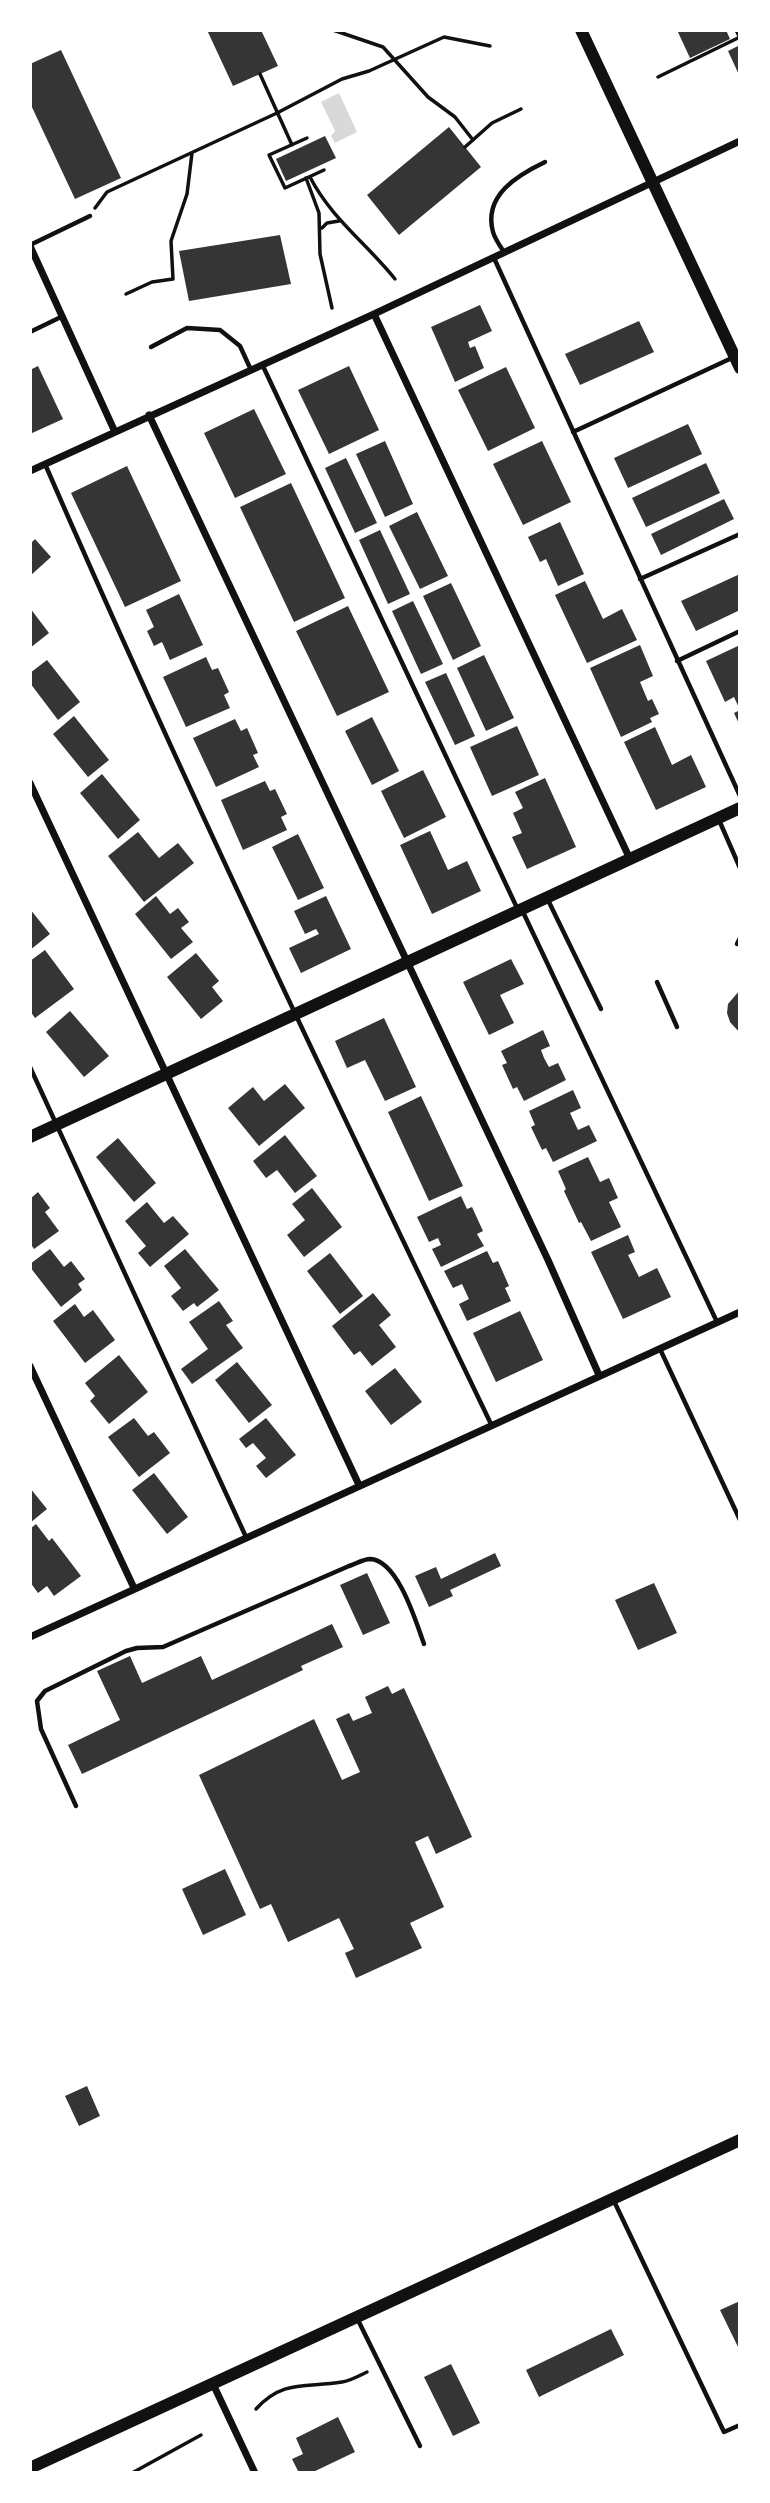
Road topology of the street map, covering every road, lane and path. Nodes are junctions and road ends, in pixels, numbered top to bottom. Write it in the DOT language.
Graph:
graph roads {
  1 [pos="332,30"];
  2 [pos="581,30"];
  3 [pos="736,30"];
  4 [pos="740,37"];
  5 [pos="491,46"];
  6 [pos="395,59"];
  7 [pos="260,74"];
  8 [pos="658,76"];
  9 [pos="520,109"];
  10 [pos="277,113"];
  11 [pos="307,138"];
  12 [pos="473,139"];
  13 [pos="740,141"];
  14 [pos="292,145"];
  15 [pos="465,147"];
  16 [pos="192,153"];
  17 [pos="545,162"];
  18 [pos="324,170"];
  19 [pos="308,178"];
  20 [pos="653,183"];
  21 [pos="90,216"];
  22 [pos="339,221"];
  23 [pos="320,230"];
  24 [pos="30,246"];
  25 [pos="504,253"];
  26 [pos="494,258"];
  27 [pos="396,279"];
  28 [pos="126,294"];
  29 [pos="332,308"];
  30 [pos="374,314"];
  31 [pos="61,317"];
  32 [pos="30,332"];
  33 [pos="151,347"];
  34 [pos="738,363"];
  35 [pos="262,364"];
  36 [pos="251,370"];
  37 [pos="149,415"];
  38 [pos="115,432"];
  39 [pos="573,432"];
  40 [pos="45,464"];
  41 [pos="30,471"];
  42 [pos="740,534"];
  43 [pos="640,579"];
  44 [pos="740,631"];
  45 [pos="677,661"];
  46 [pos="30,783"];
  47 [pos="740,796"];
  48 [pos="740,808"];
  49 [pos="719,818"];
  50 [pos="630,859"];
  51 [pos="740,868"];
  52 [pos="547,898"];
  53 [pos="520,910"];
  54 [pos="740,938"];
  55 [pos="737,944"];
  56 [pos="406,964"];
  57 [pos="657,982"];
  58 [pos="600,1009"];
  59 [pos="295,1015"];
  60 [pos="677,1027"];
  61 [pos="30,1067"];
  62 [pos="167,1075"];
  63 [pos="57,1125"];
  64 [pos="30,1137"];
  65 [pos="740,1312"];
  66 [pos="717,1322"];
  67 [pos="660,1349"];
  68 [pos="30,1366"];
  69 [pos="599,1375"];
  70 [pos="491,1424"];
  71 [pos="359,1485"];
  72 [pos="740,1520"];
  73 [pos="246,1537"];
  74 [pos="134,1588"];
  75 [pos="30,1637"];
  76 [pos="425,1644"];
  77 [pos="76,1806"];
  78 [pos="740,2140"];
  79 [pos="613,2199"];
  80 [pos="357,2317"];
  81 [pos="367,2372"];
  82 [pos="213,2384"];
  83 [pos="256,2409"];
  84 [pos="740,2425"];
  85 [pos="201,2435"];
  86 [pos="420,2446"];
  87 [pos="30,2468"];
  88 [pos="132,2473"];
  89 [pos="255,2473"];
  1 -- 6 [label="path"];
  2 -- 20 [label="main road"];
  3 -- 4 [label="path"];
  4 -- 8 [label="path"];
  5 -- 6 [label="path"];
  6 -- 10 [label="path"];
  6 -- 12 [label="path"];
  7 -- 10 [label="path"];
  9 -- 12 [label="path"];
  10 -- 14 [label="path"];
  10 -- 16 [label="path"];
  11 -- 14 [label="path"];
  12 -- 15 [label="path"];
  13 -- 20 [label="street"];
  14 -- 19 [label="path"];
  16 -- 21 [label="path"];
  16 -- 28 [label="path"];
  17 -- 25 [label="lane"];
  18 -- 19 [label="path"];
  19 -- 22 [label="path"];
  19 -- 23 [label="path"];
  20 -- 25 [label="street"];
  20 -- 34 [label="main road"];
  21 -- 24 [label="lane"];
  22 -- 23 [label="path"];
  22 -- 27 [label="path"];
  23 -- 29 [label="path"];
  24 -- 31 [label="street"];
  25 -- 26 [label="street"];
  26 -- 30 [label="street"];
  26 -- 39 [label="lane"];
  30 -- 35 [label="street"];
  30 -- 50 [label="street"];
  31 -- 32 [label="lane"];
  31 -- 38 [label="street"];
  33 -- 36 [label="lane"];
  34 -- 39 [label="lane"];
  35 -- 36 [label="street"];
  35 -- 53 [label="lane"];
  36 -- 37 [label="street"];
  37 -- 38 [label="street"];
  37 -- 56 [label="street"];
  38 -- 40 [label="street"];
  39 -- 43 [label="lane"];
  40 -- 41 [label="street"];
  40 -- 59 [label="lane"];
  42 -- 43 [label="lane"];
  43 -- 45 [label="lane"];
  44 -- 45 [label="lane"];
  45 -- 47 [label="lane"];
  46 -- 62 [label="street"];
  48 -- 49 [label="main road"];
  49 -- 50 [label="main road"];
  49 -- 51 [label="lane"];
  50 -- 52 [label="main road"];
  52 -- 53 [label="main road"];
  52 -- 58 [label="lane"];
  53 -- 56 [label="main road"];
  53 -- 66 [label="lane"];
  54 -- 55 [label="lane"];
  56 -- 59 [label="main road"];
  56 -- 69 [label="street"];
  57 -- 60 [label="lane"];
  59 -- 62 [label="main road"];
  59 -- 70 [label="lane"];
  61 -- 63 [label="lane"];
  62 -- 63 [label="main road"];
  62 -- 71 [label="street"];
  63 -- 64 [label="main road"];
  63 -- 73 [label="lane"];
  65 -- 66 [label="street"];
  66 -- 67 [label="street"];
  67 -- 69 [label="street"];
  67 -- 72 [label="lane"];
  68 -- 74 [label="street"];
  69 -- 70 [label="street"];
  70 -- 71 [label="street"];
  71 -- 73 [label="street"];
  73 -- 74 [label="street"];
  74 -- 75 [label="street"];
  76 -- 77 [label="lane"];
  78 -- 79 [label="main road"];
  79 -- 80 [label="main road"];
  79 -- 84 [label="lane"];
  80 -- 82 [label="main road"];
  80 -- 86 [label="lane"];
  81 -- 83 [label="path"];
  82 -- 87 [label="main road"];
  82 -- 89 [label="street"];
  85 -- 88 [label="path"];
}
